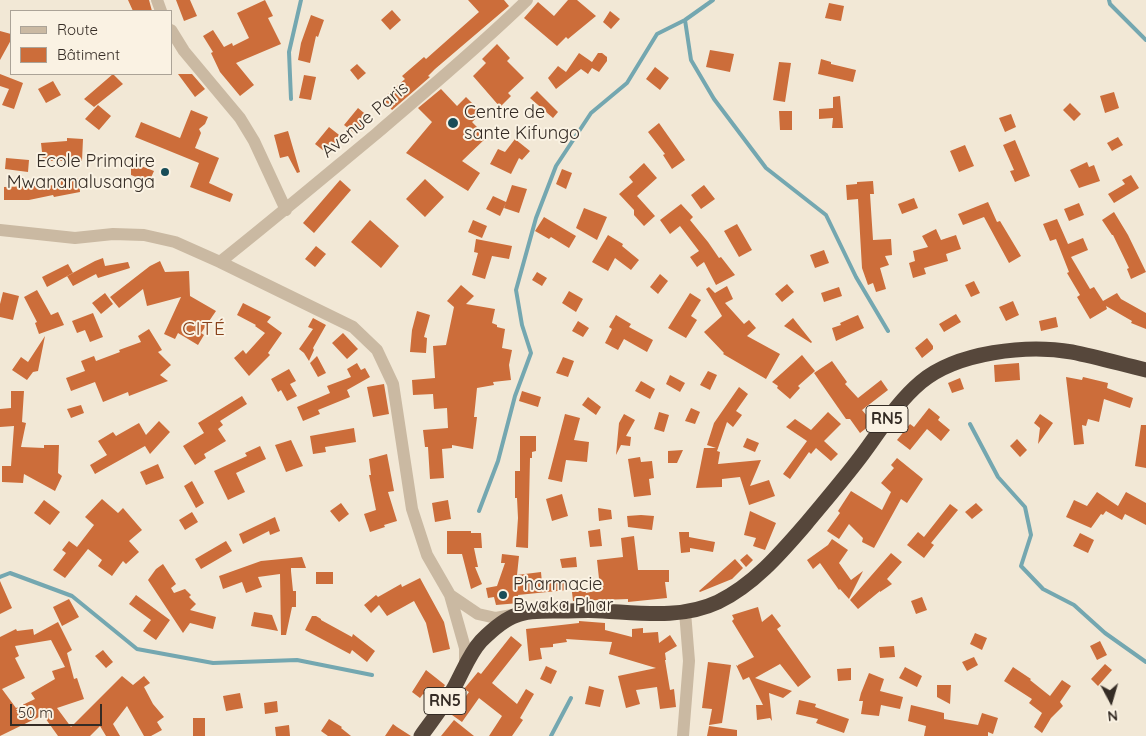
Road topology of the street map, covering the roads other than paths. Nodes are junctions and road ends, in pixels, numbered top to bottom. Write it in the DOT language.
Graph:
graph roads {
  1 [pos="527,0"];
  2 [pos="172,32"];
  3 [pos="286,210"];
  4 [pos="0,230"];
  5 [pos="220,262"];
  6 [pos="1146,370"];
  7 [pos="450,595"];
  8 [pos="685,612"];
  9 [pos="518,614"];
  10 [pos="465,665"];
  11 [pos="421,736"];
  12 [pos="683,736"];
  1 -- 3 [label="street, Avenue Paris"];
  2 -- 3 [label="street"];
  3 -- 5 [label="street, Avenue Paris"];
  4 -- 5 [label="street"];
  5 -- 7 [label="street"];
  6 -- 8 [label="highway, RN5"];
  7 -- 9 [label="street"];
  7 -- 10 [label="street"];
  8 -- 9 [label="highway, RN5"];
  8 -- 12 [label="street"];
  9 -- 10 [label="highway, RN5"];
  10 -- 11 [label="highway, RN5"];
}
